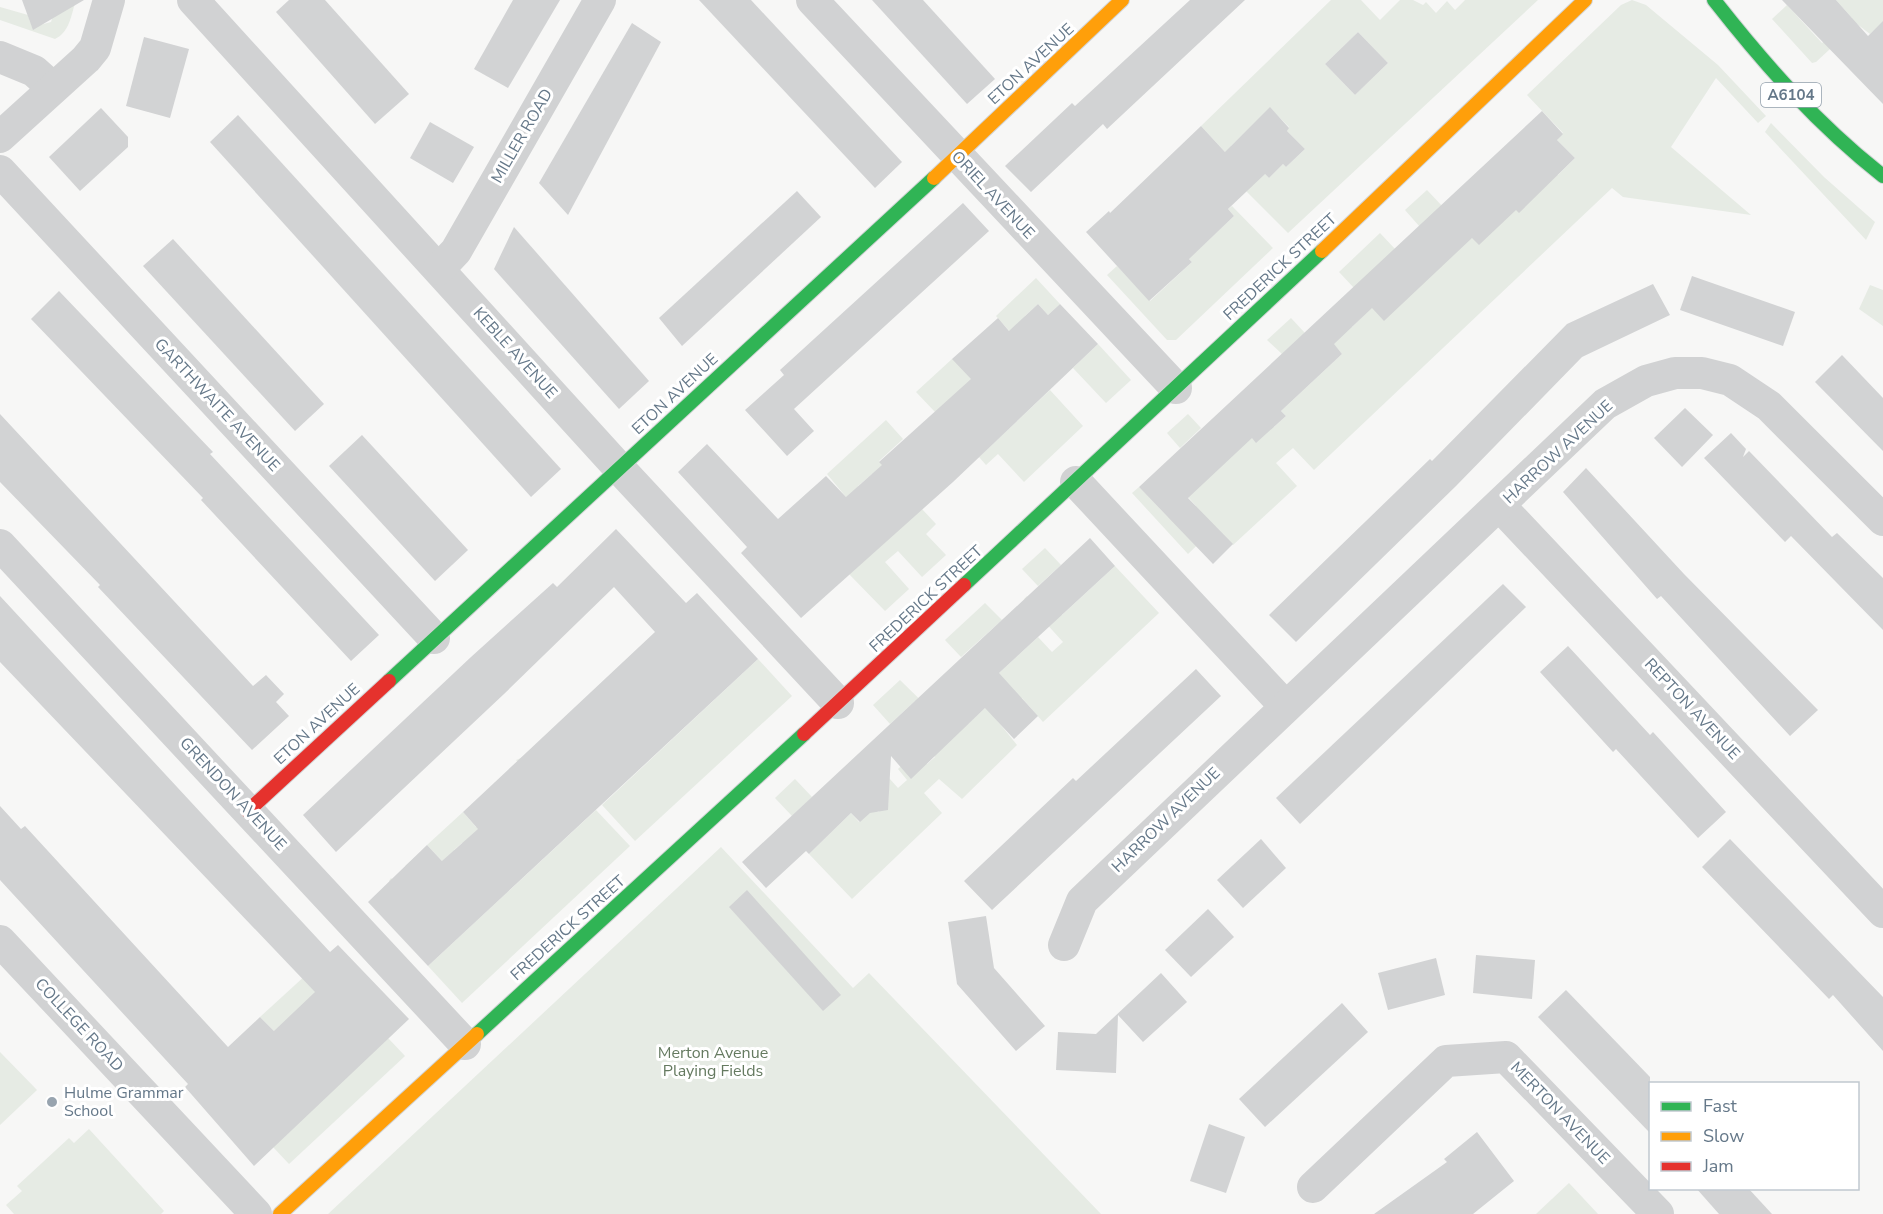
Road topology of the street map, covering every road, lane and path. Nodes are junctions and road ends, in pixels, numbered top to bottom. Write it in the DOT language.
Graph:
graph roads {
  1 [pos="109,0"];
  2 [pos="193,0"];
  3 [pos="600,0"];
  4 [pos="812,0"];
  5 [pos="1122,0"];
  6 [pos="1585,0"];
  7 [pos="1714,0"];
  8 [pos="0,57"];
  9 [pos="53,88"];
  10 [pos="0,137"];
  11 [pos="957,156"];
  12 [pos="0,171"];
  13 [pos="1883,176"];
  14 [pos="439,270"];
  15 [pos="1176,388"];
  16 [pos="620,468"];
  17 [pos="1076,482"];
  18 [pos="1500,506"];
  19 [pos="1883,520"];
  20 [pos="0,545"];
  21 [pos="435,638"];
  22 [pos="838,703"];
  23 [pos="1285,706"];
  24 [pos="248,811"];
  25 [pos="1883,912"];
  26 [pos="0,941"];
  27 [pos="1064,945"];
  28 [pos="465,1044"];
  29 [pos="1314,1187"];
  30 [pos="256,1214"];
  31 [pos="280,1214"];
  32 [pos="1658,1214"];
  1 -- 9 [label="street"];
  2 -- 14 [label="street, KEBLE AVENUE"];
  3 -- 14 [label="street, MILLER ROAD"];
  4 -- 11 [label="street, ORIEL AVENUE"];
  5 -- 11 [label="main road, ETON AVENUE"];
  6 -- 15 [label="main road, FREDERICK STREET"];
  7 -- 13 [label="main road, A6104"];
  8 -- 9 [label="street"];
  9 -- 10 [label="street"];
  11 -- 15 [label="street, ORIEL AVENUE"];
  11 -- 16 [label="main road, ETON AVENUE"];
  12 -- 21 [label="street, GARTHWAITE AVENUE"];
  14 -- 16 [label="street, KEBLE AVENUE"];
  15 -- 17 [label="main road, FREDERICK STREET"];
  16 -- 21 [label="main road, ETON AVENUE"];
  16 -- 22 [label="street, KEBLE AVENUE"];
  17 -- 22 [label="main road, FREDERICK STREET"];
  17 -- 23 [label="street"];
  18 -- 19 [label="street, HARROW AVENUE"];
  18 -- 23 [label="street, HARROW AVENUE"];
  18 -- 25 [label="street, REPTON AVENUE"];
  20 -- 24 [label="street, GRENDON AVENUE"];
  21 -- 24 [label="main road, ETON AVENUE"];
  22 -- 28 [label="main road, FREDERICK STREET"];
  23 -- 27 [label="street, HARROW AVENUE"];
  24 -- 28 [label="street, GRENDON AVENUE"];
  26 -- 30 [label="street, COLLEGE ROAD"];
  28 -- 31 [label="main road, FREDERICK STREET"];
  29 -- 32 [label="street, MERTON AVENUE"];
}
